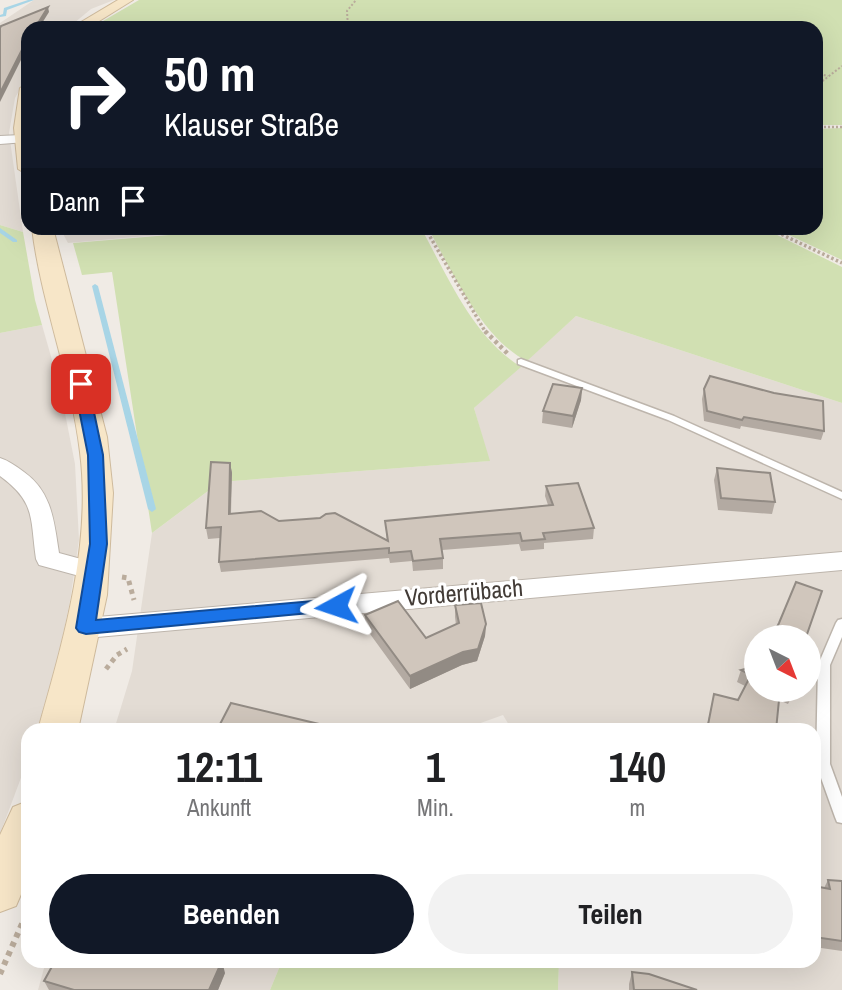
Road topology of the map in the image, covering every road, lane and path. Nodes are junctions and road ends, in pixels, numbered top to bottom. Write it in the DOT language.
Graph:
graph roads {
  1 [pos="127,0"];
  2 [pos="356,0"];
  3 [pos="90,21"];
  4 [pos="348,21"];
  5 [pos="842,66"];
  6 [pos="823,75"];
  7 [pos="828,76"];
  8 [pos="823,80"];
  9 [pos="823,127"];
  10 [pos="842,127"];
  11 [pos="21,139"];
  12 [pos="0,140"];
  13 [pos="44,235"];
  14 [pos="429,235"];
  15 [pos="783,235"];
  16 [pos="842,263"];
  17 [pos="521,362"];
  18 [pos="0,465"];
  19 [pos="842,496"];
  20 [pos="842,562"];
  21 [pos="94,571"];
  22 [pos="842,623"];
  23 [pos="86,628"];
  24 [pos="60,723"];
  25 [pos="842,817"];
  26 [pos="21,838"];
  27 [pos="0,890"];
  28 [pos="21,925"];
  29 [pos="0,974"];
  1 -- 3 [label="main road"];
  2 -- 4 [label="path"];
  5 -- 7 [label="path"];
  6 -- 7 [label="path"];
  7 -- 8 [label="path"];
  9 -- 10 [label="path"];
  11 -- 12 [label="street"];
  13 -- 21 [label="main road"];
  14 -- 17 [label="path"];
  15 -- 16 [label="path"];
  17 -- 19 [label="lane"];
  18 -- 21 [label="street"];
  20 -- 23 [label="street, Vorderrübach"];
  21 -- 23 [label="main road"];
  22 -- 25 [label="lane"];
  23 -- 24 [label="main road"];
  26 -- 27 [label="main road"];
  28 -- 29 [label="path"];
}
